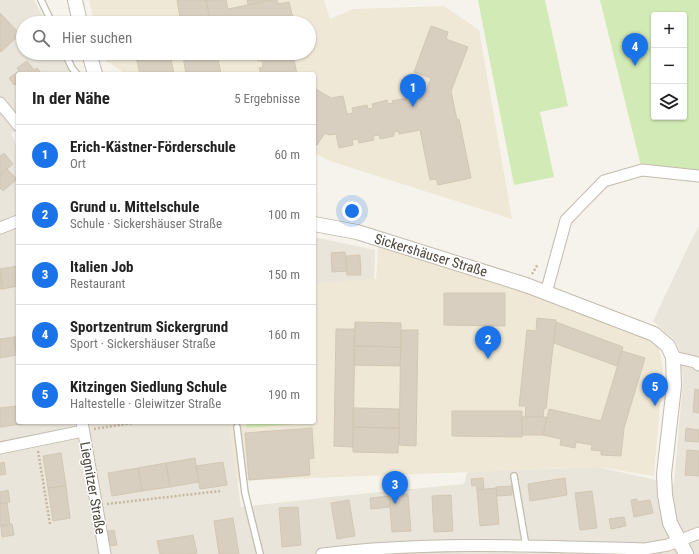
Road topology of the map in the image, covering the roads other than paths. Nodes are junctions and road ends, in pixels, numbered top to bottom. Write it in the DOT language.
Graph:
graph roads {
  1 [pos="41,0"];
  2 [pos="75,0"];
  3 [pos="49,16"];
  4 [pos="78,16"];
  5 [pos="68,60"];
  6 [pos="91,60"];
  7 [pos="75,72"];
  8 [pos="94,72"];
  9 [pos="0,103"];
  10 [pos="16,123"];
  11 [pos="699,176"];
  12 [pos="16,222"];
  13 [pos="316,224"];
  14 [pos="0,228"];
  15 [pos="546,293"];
  16 [pos="673,357"];
  17 [pos="699,365"];
  18 [pos="83,426"];
  19 [pos="237,427"];
  20 [pos="0,448"];
  21 [pos="514,476"];
  22 [pos="699,533"];
  23 [pos="679,541"];
  24 [pos="532,549"];
  25 [pos="105,554"];
  26 [pos="260,554"];
  27 [pos="322,554"];
  28 [pos="686,554"];
  1 -- 3 [label="lane"];
  2 -- 4 [label="street"];
  5 -- 7 [label="lane"];
  6 -- 8 [label="street"];
  9 -- 10 [label="street"];
  11 -- 15 [label="street"];
  12 -- 14 [label="street"];
  13 -- 15 [label="street, Sickershäuser Straße"];
  15 -- 16 [label="street, Sickershäuser Straße"];
  16 -- 17 [label="street"];
  16 -- 23 [label="street"];
  18 -- 20 [label="street"];
  18 -- 25 [label="street, Liegnitzer Straße"];
  19 -- 26 [label="lane"];
  21 -- 24 [label="lane"];
  22 -- 23 [label="street"];
  23 -- 24 [label="street"];
  23 -- 28 [label="street"];
  24 -- 27 [label="street"];
}
